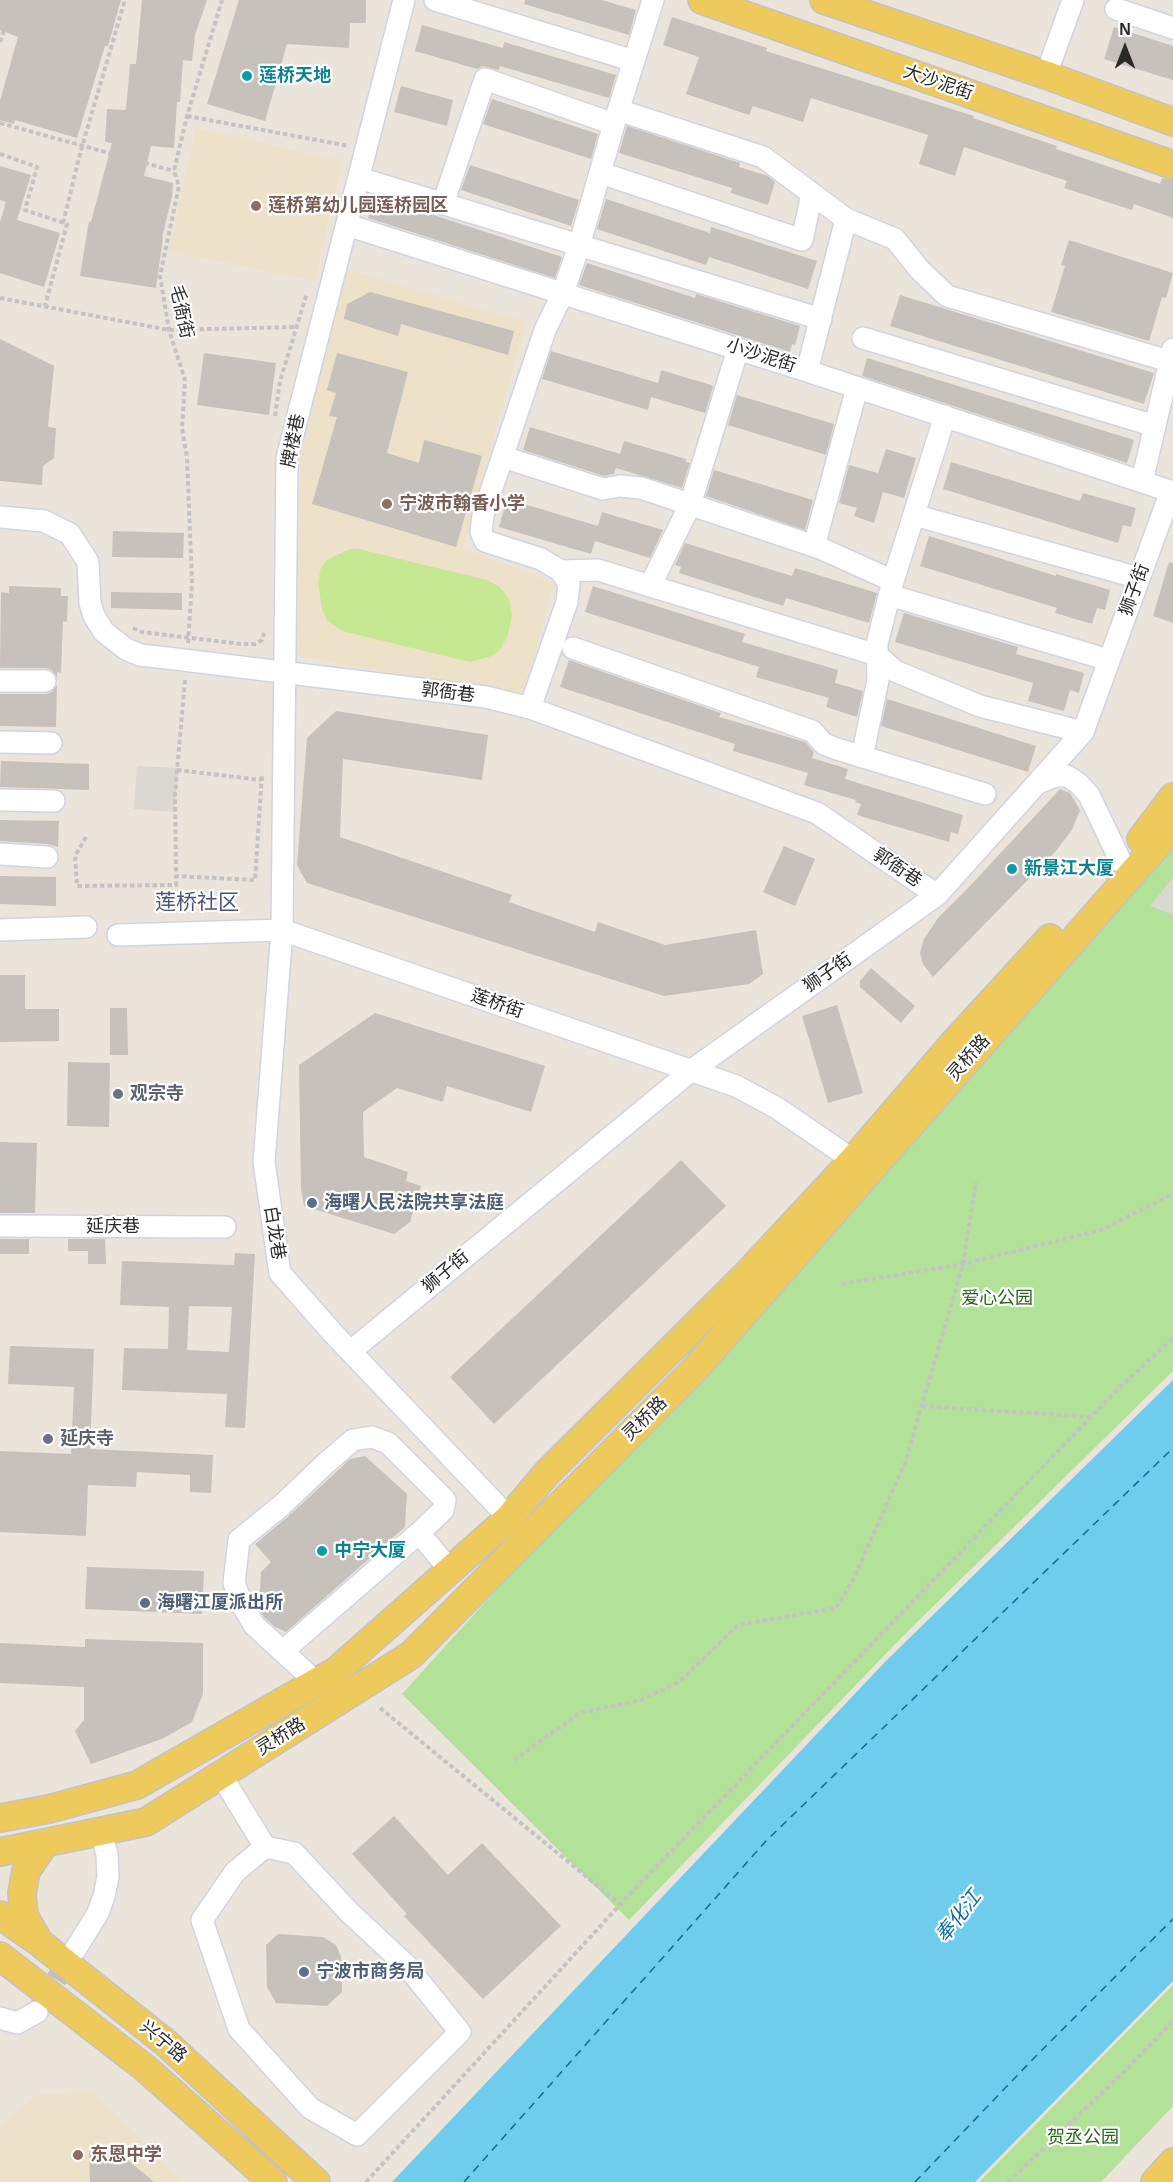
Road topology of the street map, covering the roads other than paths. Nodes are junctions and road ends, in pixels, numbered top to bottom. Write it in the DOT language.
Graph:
graph roads {
  1 [pos="404,0"];
  2 [pos="435,0"];
  3 [pos="653,0"];
  4 [pos="702,0"];
  5 [pos="1073,0"];
  6 [pos="835,2"];
  7 [pos="1116,9"];
  8 [pos="1173,28"];
  9 [pos="634,61"];
  10 [pos="1046,75"];
  11 [pos="616,117"];
  12 [pos="1173,122"];
  13 [pos="1173,165"];
  14 [pos="601,173"];
  15 [pos="359,178"];
  16 [pos="812,194"];
  17 [pos="443,204"];
  18 [pos="846,219"];
  19 [pos="347,225"];
  20 [pos="579,246"];
  21 [pos="563,293"];
  22 [pos="821,319"];
  23 [pos="863,338"];
  24 [pos="738,349"];
  25 [pos="1171,355"];
  26 [pos="807,371"];
  27 [pos="857,388"];
  28 [pos="945,416"];
  29 [pos="1155,426"];
  30 [pos="503,457"];
  31 [pos="1142,481"];
  32 [pos="1172,492"];
  33 [pos="690,505"];
  34 [pos="914,514"];
  35 [pos="0,516"];
  36 [pos="814,546"];
  37 [pos="561,571"];
  38 [pos="1139,578"];
  39 [pos="650,585"];
  40 [pos="891,588"];
  41 [pos="573,648"];
  42 [pos="877,655"];
  43 [pos="1109,660"];
  44 [pos="284,671"];
  45 [pos="0,681"];
  46 [pos="45,681"];
  47 [pos="530,708"];
  48 [pos="1083,732"];
  49 [pos="0,742"];
  50 [pos="51,743"];
  51 [pos="862,757"];
  52 [pos="1037,783"];
  53 [pos="984,794"];
  54 [pos="1173,797"];
  55 [pos="0,800"];
  56 [pos="54,801"];
  57 [pos="1173,827"];
  58 [pos="0,854"];
  59 [pos="46,857"];
  60 [pos="1121,862"];
  61 [pos="937,895"];
  62 [pos="86,927"];
  63 [pos="0,930"];
  64 [pos="282,930"];
  65 [pos="118,934"];
  66 [pos="692,1070"];
  67 [pos="854,1160"];
  68 [pos="0,1226"];
  69 [pos="225,1227"];
  70 [pos="351,1351"];
  71 [pos="509,1518"];
  72 [pos="418,1533"];
  73 [pos="450,1570"];
  74 [pos="283,1651"];
  75 [pos="317,1683"];
  76 [pos="221,1775"];
  77 [pos="0,1818"];
  78 [pos="101,1832"];
  79 [pos="45,1843"];
  80 [pos="265,1847"];
  81 [pos="0,1852"];
  82 [pos="0,1915"];
  83 [pos="40,1943"];
  84 [pos="75,1950"];
  85 [pos="0,1956"];
  86 [pos="37,2012"];
  87 [pos="0,2018"];
  88 [pos="1173,2162"];
  89 [pos="273,2182"];
  90 [pos="316,2182"];
  91 [pos="1155,2182"];
  1 -- 15 [label="street, 牌楼巷"];
  2 -- 9 [label="street"];
  3 -- 9 [label="street"];
  4 -- 13 [label="main road, 大沙泥街"];
  5 -- 10 [label="street"];
  6 -- 10 [label="main road"];
  7 -- 8 [label="street"];
  9 -- 11 [label="street"];
  10 -- 12 [label="main road"];
  11 -- 14 [label="street"];
  11 -- 16 [label="street"];
  11 -- 17 [label="street"];
  14 -- 16 [label="street"];
  14 -- 20 [label="street"];
  15 -- 17 [label="street"];
  15 -- 19 [label="street, 牌楼巷"];
  16 -- 18 [label="street"];
  17 -- 20 [label="street"];
  18 -- 22 [label="street"];
  18 -- 25 [label="street"];
  19 -- 21 [label="street, 小沙泥街"];
  19 -- 44 [label="street, 牌楼巷"];
  20 -- 21 [label="street"];
  20 -- 22 [label="street"];
  21 -- 24 [label="street, 小沙泥街"];
  21 -- 30 [label="street"];
  22 -- 26 [label="street"];
  23 -- 29 [label="street"];
  24 -- 26 [label="street, 小沙泥街"];
  24 -- 33 [label="street"];
  25 -- 29 [label="street"];
  26 -- 27 [label="street, 小沙泥街"];
  27 -- 28 [label="street, 小沙泥街"];
  27 -- 36 [label="street"];
  28 -- 31 [label="street, 小沙泥街"];
  28 -- 34 [label="street"];
  29 -- 31 [label="street"];
  30 -- 33 [label="street"];
  30 -- 37 [label="street"];
  31 -- 32 [label="street, 小沙泥街"];
  32 -- 38 [label="street, 狮子街"];
  33 -- 36 [label="street"];
  33 -- 39 [label="street"];
  34 -- 38 [label="street"];
  34 -- 40 [label="street"];
  35 -- 44 [label="street, 郭衙巷"];
  36 -- 40 [label="street"];
  37 -- 39 [label="street"];
  37 -- 47 [label="street"];
  38 -- 43 [label="street, 狮子街"];
  39 -- 42 [label="street"];
  40 -- 42 [label="street"];
  40 -- 43 [label="street"];
  41 -- 51 [label="street"];
  42 -- 48 [label="street"];
  42 -- 51 [label="street"];
  43 -- 48 [label="street, 狮子街"];
  44 -- 47 [label="street, 郭衙巷"];
  44 -- 64 [label="street, 牌楼巷"];
  45 -- 46 [label="street"];
  47 -- 61 [label="street, 郭衙巷"];
  48 -- 52 [label="street, 狮子街"];
  49 -- 50 [label="street"];
  51 -- 53 [label="street"];
  52 -- 60 [label="street"];
  52 -- 61 [label="street, 狮子街"];
  54 -- 60 [label="main road, 灵桥路"];
  55 -- 56 [label="street"];
  57 -- 76 [label="main road, 灵桥路"];
  58 -- 59 [label="street"];
  60 -- 67 [label="main road, 灵桥路"];
  61 -- 66 [label="street, 狮子街"];
  62 -- 63 [label="street"];
  64 -- 65 [label="street, 莲桥街"];
  64 -- 66 [label="street, 莲桥街"];
  64 -- 70 [label="street, 白龙巷"];
  66 -- 67 [label="street, 莲桥街"];
  66 -- 70 [label="street, 狮子街"];
  67 -- 71 [label="main road, 灵桥路"];
  68 -- 69 [label="street, 延庆巷"];
  70 -- 71 [label="street, 白龙巷"];
  71 -- 73 [label="main road, 灵桥路"];
  72 -- 73 [label="street"];
  72 -- 74 [label="street"];
  72 -- 74 [label="street"];
  73 -- 75 [label="main road, 灵桥路"];
  74 -- 75 [label="street"];
  75 -- 77 [label="main road, 灵桥路"];
  76 -- 78 [label="main road, 灵桥路"];
  76 -- 80 [label="street"];
  78 -- 79 [label="main road, 灵桥路"];
  78 -- 84 [label="street"];
  79 -- 81 [label="main road, 灵桥路"];
  79 -- 83 [label="main road"];
  80 -- 80 [label="street"];
  82 -- 83 [label="main road, 兴宁路"];
  83 -- 90 [label="main road, 兴宁路"];
  85 -- 89 [label="main road, 兴宁路"];
  86 -- 87 [label="street"];
  88 -- 91 [label="main road"];
}
